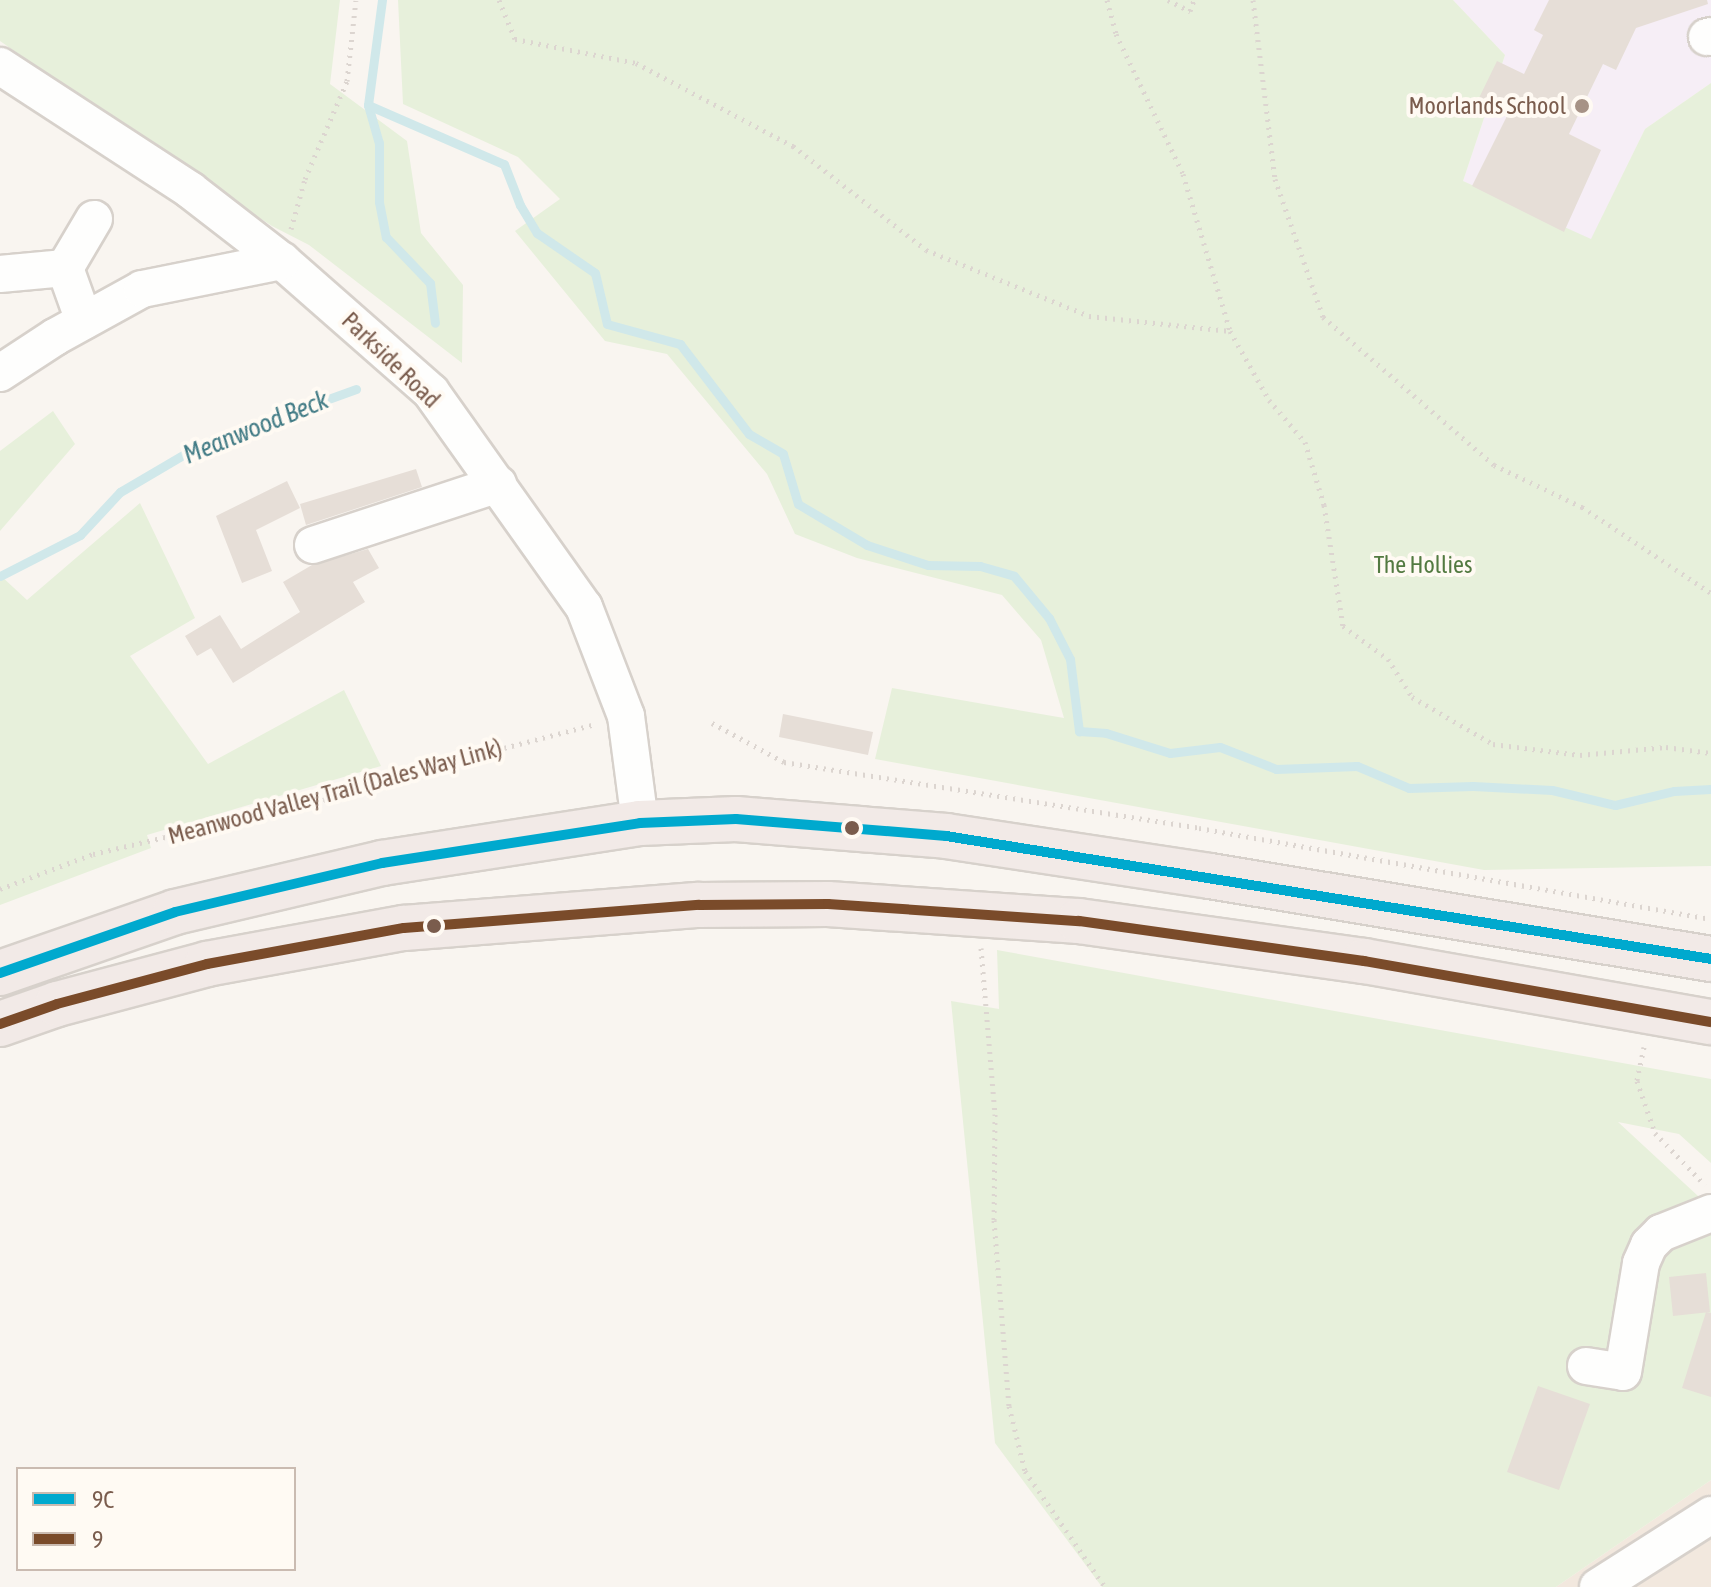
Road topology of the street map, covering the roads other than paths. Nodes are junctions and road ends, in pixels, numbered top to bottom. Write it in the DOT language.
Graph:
graph roads {
  1 [pos="0,66"];
  2 [pos="94,219"];
  3 [pos="282,261"];
  4 [pos="65,268"];
  5 [pos="0,274"];
  6 [pos="84,321"];
  7 [pos="0,373"];
  8 [pos="498,484"];
  9 [pos="313,545"];
  10 [pos="640,823"];
  11 [pos="1711,959"];
  12 [pos="0,973"];
  13 [pos="1711,1022"];
  14 [pos="0,1024"];
  15 [pos="1711,1213"];
  16 [pos="1586,1366"];
  17 [pos="1711,1515"];
  18 [pos="1598,1587"];
  1 -- 3 [label="street, Parkside Road"];
  2 -- 4 [label="street"];
  3 -- 6 [label="street"];
  3 -- 8 [label="street, Parkside Road"];
  4 -- 5 [label="street"];
  4 -- 6 [label="street"];
  6 -- 7 [label="street"];
  8 -- 9 [label="street"];
  8 -- 10 [label="street, Parkside Road"];
  10 -- 11 [label="highway"];
  10 -- 12 [label="highway"];
  13 -- 14 [label="highway"];
  15 -- 16 [label="street"];
  17 -- 18 [label="street"];
}
